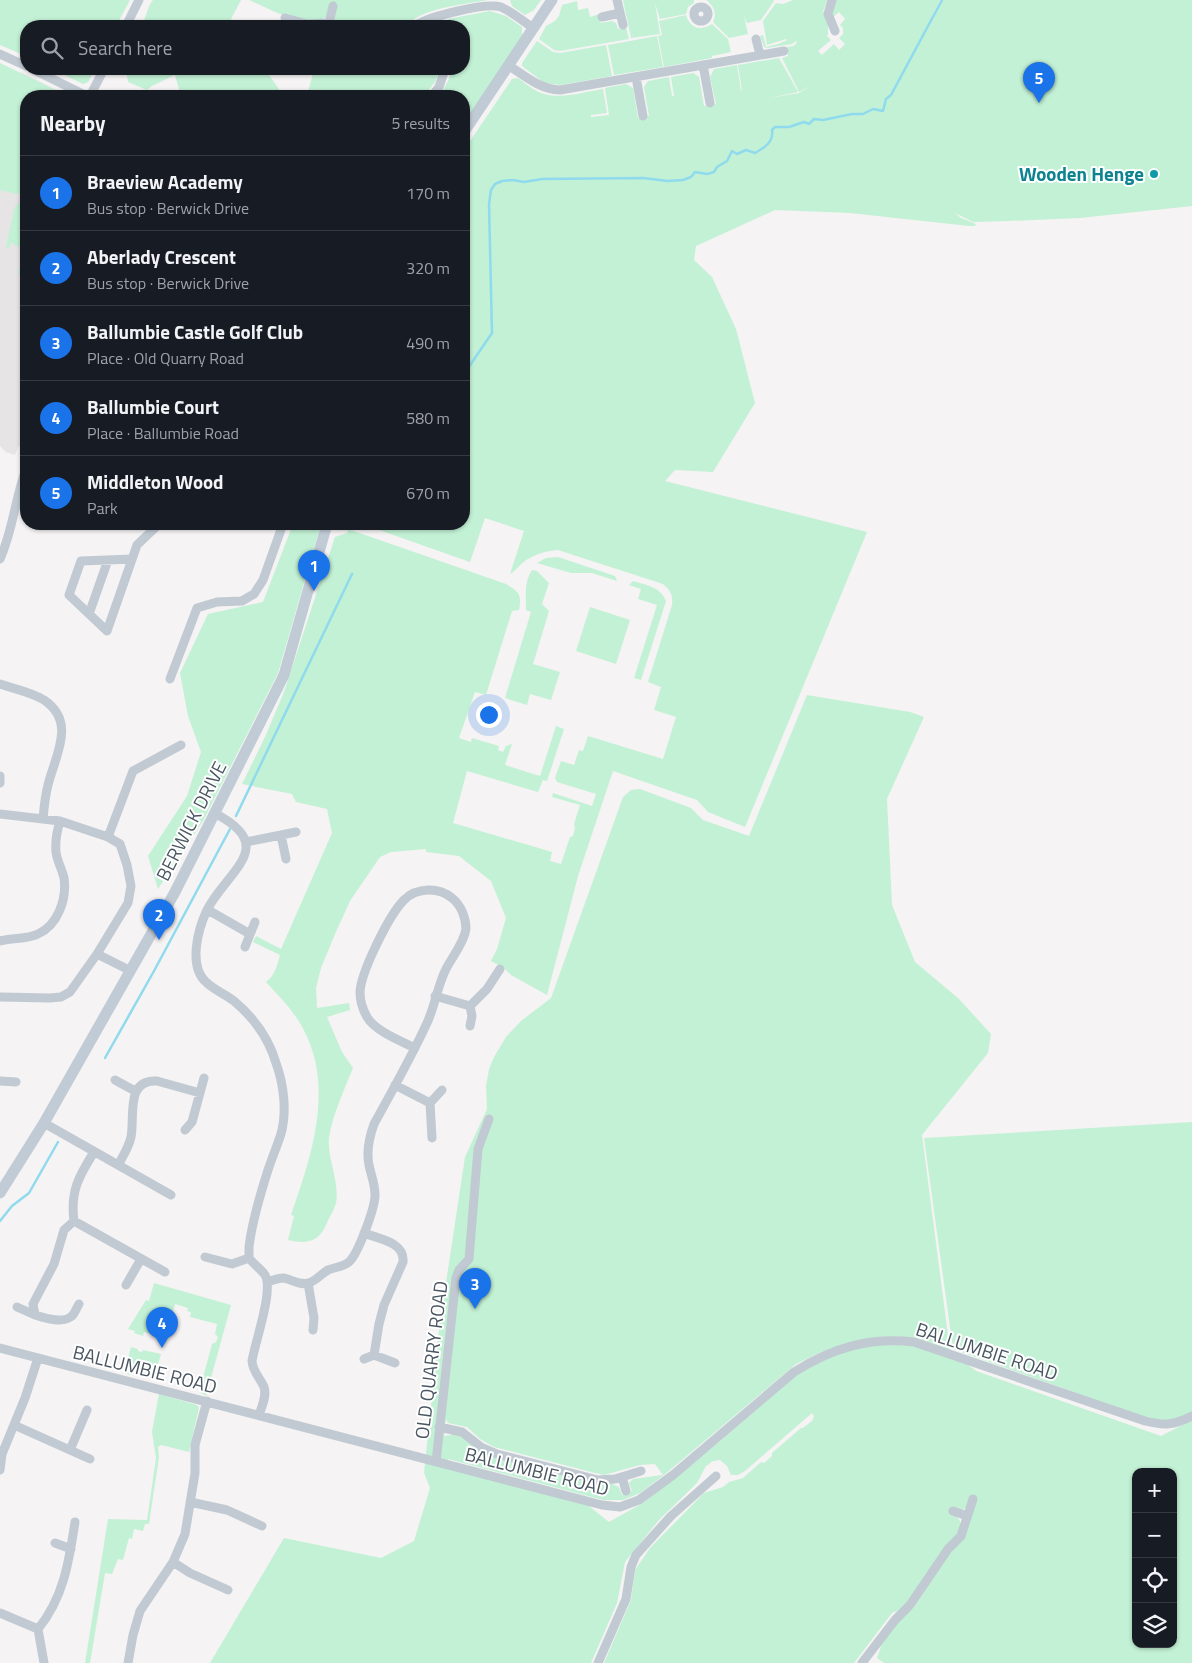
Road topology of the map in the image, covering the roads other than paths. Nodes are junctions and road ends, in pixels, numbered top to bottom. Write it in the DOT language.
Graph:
graph roads {
  1 [pos="139,0"];
  2 [pos="552,0"];
  3 [pos="617,0"];
  4 [pos="832,0"];
  5 [pos="502,4"];
  6 [pos="333,6"];
  7 [pos="620,13"];
  8 [pos="602,17"];
  9 [pos="285,18"];
  10 [pos="129,20"];
  11 [pos="292,20"];
  12 [pos="331,20"];
  13 [pos="442,20"];
  14 [pos="623,25"];
  15 [pos="533,28"];
  16 [pos="835,31"];
  17 [pos="756,39"];
  18 [pos="784,51"];
  19 [pos="0,54"];
  20 [pos="760,55"];
  21 [pos="20,63"];
  22 [pos="508,65"];
  23 [pos="702,65"];
  24 [pos="45,75"];
  25 [pos="101,75"];
  26 [pos="443,75"];
  27 [pos="636,77"];
  28 [pos="76,90"];
  29 [pos="92,90"];
  30 [pos="437,90"];
  31 [pos="710,103"];
  32 [pos="643,116"];
  33 [pos="470,123"];
  34 [pos="20,488"];
  35 [pos="153,530"];
  36 [pos="281,530"];
  37 [pos="326,530"];
  38 [pos="0,559"];
  39 [pos="132,559"];
  40 [pos="108,560"];
  41 [pos="89,614"];
  42 [pos="170,679"];
  43 [pos="0,684"];
  44 [pos="181,745"];
  45 [pos="0,776"];
  46 [pos="0,783"];
  47 [pos="214,813"];
  48 [pos="0,814"];
  49 [pos="44,819"];
  50 [pos="60,821"];
  51 [pos="296,832"];
  52 [pos="281,835"];
  53 [pos="108,837"];
  54 [pos="246,842"];
  55 [pos="286,859"];
  56 [pos="208,910"];
  57 [pos="255,922"];
  58 [pos="250,934"];
  59 [pos="0,941"];
  60 [pos="245,948"];
  61 [pos="97,954"];
  62 [pos="500,969"];
  63 [pos="131,971"];
  64 [pos="436,996"];
  65 [pos="0,997"];
  66 [pos="470,1006"];
  67 [pos="470,1026"];
  68 [pos="415,1048"];
  69 [pos="204,1078"];
  70 [pos="0,1080"];
  71 [pos="114,1080"];
  72 [pos="16,1082"];
  73 [pos="395,1085"];
  74 [pos="442,1090"];
  75 [pos="135,1091"];
  76 [pos="200,1093"];
  77 [pos="430,1103"];
  78 [pos="489,1119"];
  79 [pos="44,1123"];
  80 [pos="185,1130"];
  81 [pos="432,1138"];
  82 [pos="94,1152"];
  83 [pos="118,1165"];
  84 [pos="0,1193"];
  85 [pos="171,1196"];
  86 [pos="74,1221"];
  87 [pos="364,1233"];
  88 [pos="205,1257"];
  89 [pos="249,1258"];
  90 [pos="141,1259"];
  91 [pos="165,1272"];
  92 [pos="268,1282"];
  93 [pos="308,1283"];
  94 [pos="126,1285"];
  95 [pos="79,1304"];
  96 [pos="17,1307"];
  97 [pos="35,1314"];
  98 [pos="313,1330"];
  99 [pos="0,1348"];
  100 [pos="38,1358"];
  101 [pos="395,1363"];
  102 [pos="207,1401"];
  103 [pos="87,1410"];
  104 [pos="260,1415"];
  105 [pos="1192,1416"];
  106 [pos="14,1425"];
  107 [pos="439,1427"];
  108 [pos="70,1450"];
  109 [pos="90,1459"];
  110 [pos="436,1462"];
  111 [pos="0,1470"];
  112 [pos="641,1471"];
  113 [pos="716,1476"];
  114 [pos="622,1477"];
  115 [pos="626,1491"];
  116 [pos="974,1499"];
  117 [pos="190,1502"];
  118 [pos="953,1511"];
  119 [pos="967,1516"];
  120 [pos="75,1522"];
  121 [pos="262,1526"];
  122 [pos="55,1543"];
  123 [pos="71,1549"];
  124 [pos="173,1562"];
  125 [pos="228,1590"];
  126 [pos="0,1613"];
  127 [pos="38,1629"];
  128 [pos="866,1662"];
  129 [pos="44,1663"];
  130 [pos="128,1663"];
  131 [pos="598,1663"];
  1 -- 10 [label="street"];
  2 -- 15 [label="street"];
  3 -- 7 [label="street"];
  4 -- 16 [label="street"];
  5 -- 13 [label="street"];
  5 -- 15 [label="street"];
  6 -- 12 [label="street"];
  7 -- 8 [label="street"];
  7 -- 14 [label="street"];
  9 -- 11 [label="street"];
  15 -- 22 [label="street"];
  17 -- 20 [label="street"];
  18 -- 20 [label="street"];
  19 -- 21 [label="street"];
  20 -- 23 [label="street"];
  22 -- 27 [label="street"];
  22 -- 33 [label="street"];
  23 -- 27 [label="street"];
  23 -- 31 [label="street"];
  24 -- 28 [label="street"];
  25 -- 29 [label="street"];
  26 -- 30 [label="street"];
  27 -- 32 [label="street"];
  34 -- 38 [label="street"];
  35 -- 39 [label="street"];
  36 -- 42 [label="street"];
  37 -- 47 [label="street, BERWICK DRIVE"];
  39 -- 40 [label="street"];
  39 -- 41 [label="street"];
  40 -- 41 [label="street"];
  40 -- 41 [label="street"];
  43 -- 49 [label="street"];
  44 -- 53 [label="street"];
  45 -- 46 [label="street"];
  47 -- 54 [label="street"];
  47 -- 63 [label="street, BERWICK DRIVE"];
  48 -- 49 [label="street"];
  49 -- 50 [label="street"];
  50 -- 53 [label="street"];
  50 -- 59 [label="street"];
  51 -- 52 [label="street"];
  52 -- 54 [label="street"];
  52 -- 55 [label="street"];
  53 -- 61 [label="street"];
  54 -- 56 [label="street"];
  56 -- 58 [label="street"];
  56 -- 89 [label="street"];
  57 -- 58 [label="street"];
  58 -- 60 [label="street"];
  61 -- 63 [label="street"];
  61 -- 65 [label="street"];
  62 -- 66 [label="street"];
  63 -- 79 [label="street, BERWICK DRIVE"];
  64 -- 66 [label="street"];
  64 -- 68 [label="street"];
  64 -- 68 [label="street"];
  66 -- 67 [label="street"];
  68 -- 73 [label="street"];
  69 -- 76 [label="street"];
  70 -- 72 [label="street"];
  71 -- 75 [label="street"];
  73 -- 77 [label="street"];
  73 -- 87 [label="street"];
  74 -- 77 [label="street"];
  75 -- 76 [label="street"];
  75 -- 83 [label="street"];
  76 -- 80 [label="street"];
  77 -- 81 [label="street"];
  78 -- 107 [label="street, OLD QUARRY ROAD"];
  79 -- 82 [label="street"];
  79 -- 84 [label="street, BERWICK DRIVE"];
  82 -- 83 [label="street"];
  82 -- 86 [label="street"];
  83 -- 85 [label="street"];
  86 -- 90 [label="street"];
  86 -- 97 [label="street"];
  87 -- 93 [label="street"];
  87 -- 101 [label="street"];
  88 -- 89 [label="street"];
  89 -- 92 [label="street"];
  90 -- 91 [label="street"];
  90 -- 94 [label="street"];
  92 -- 93 [label="street"];
  92 -- 104 [label="street"];
  93 -- 98 [label="street"];
  95 -- 97 [label="street"];
  96 -- 97 [label="street"];
  99 -- 100 [label="street, BALLUMBIE ROAD"];
  100 -- 102 [label="street, BALLUMBIE ROAD"];
  100 -- 106 [label="street"];
  102 -- 104 [label="street, BALLUMBIE ROAD"];
  102 -- 117 [label="street"];
  103 -- 108 [label="street"];
  104 -- 110 [label="street, BALLUMBIE ROAD"];
  105 -- 110 [label="street, BALLUMBIE ROAD"];
  106 -- 108 [label="street"];
  106 -- 111 [label="street"];
  107 -- 110 [label="street, OLD QUARRY ROAD"];
  107 -- 114 [label="street"];
  108 -- 109 [label="street"];
  112 -- 114 [label="street"];
  113 -- 131 [label="street"];
  114 -- 115 [label="street"];
  116 -- 119 [label="street"];
  117 -- 121 [label="street"];
  117 -- 124 [label="street"];
  118 -- 119 [label="street"];
  119 -- 128 [label="street"];
  120 -- 123 [label="street"];
  122 -- 123 [label="street"];
  123 -- 127 [label="street"];
  124 -- 125 [label="street"];
  124 -- 130 [label="street"];
  126 -- 127 [label="street"];
  127 -- 129 [label="street"];
}
